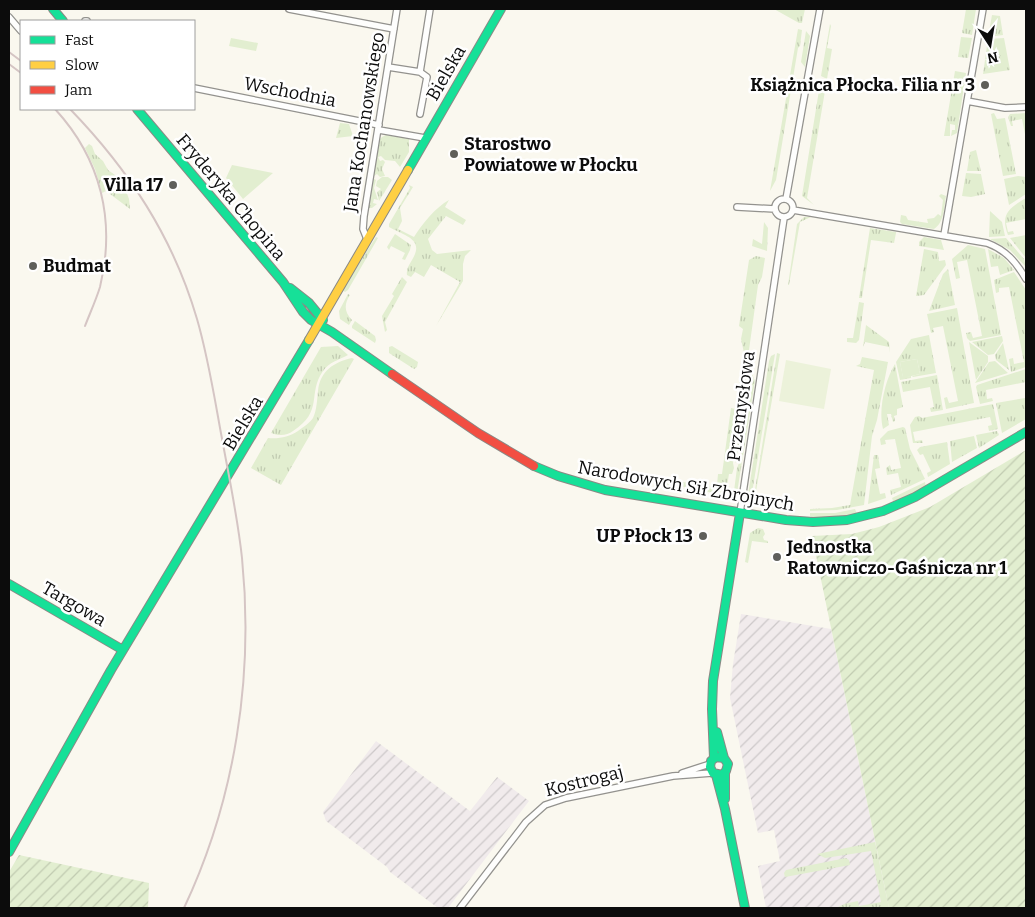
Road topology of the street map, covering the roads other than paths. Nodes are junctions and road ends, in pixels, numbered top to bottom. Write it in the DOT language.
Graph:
graph roads {
  1 [pos="53,9"];
  2 [pos="289,9"];
  3 [pos="398,9"];
  4 [pos="430,9"];
  5 [pos="501,9"];
  6 [pos="820,9"];
  7 [pos="983,9"];
  8 [pos="9,16"];
  9 [pos="62,20"];
  10 [pos="394,29"];
  11 [pos="20,30"];
  12 [pos="388,67"];
  13 [pos="420,72"];
  14 [pos="195,88"];
  15 [pos="967,102"];
  16 [pos="1026,108"];
  17 [pos="138,110"];
  18 [pos="420,114"];
  19 [pos="379,128"];
  20 [pos="425,138"];
  21 [pos="786,199"];
  22 [pos="737,207"];
  23 [pos="775,209"];
  24 [pos="793,210"];
  25 [pos="364,216"];
  26 [pos="784,218"];
  27 [pos="375,224"];
  28 [pos="944,235"];
  29 [pos="367,239"];
  30 [pos="1026,279"];
  31 [pos="319,320"];
  32 [pos="1026,432"];
  33 [pos="740,513"];
  34 [pos="9,584"];
  35 [pos="124,650"];
  36 [pos="713,717"];
  37 [pos="724,758"];
  38 [pos="712,761"];
  39 [pos="725,773"];
  40 [pos="714,774"];
  41 [pos="673,776"];
  42 [pos="725,809"];
  43 [pos="9,852"];
  44 [pos="460,908"];
  45 [pos="745,908"];
  1 -- 9 [label="street"];
  2 -- 10 [label="street"];
  3 -- 10 [label="street, Jana Kochanowskiego"];
  4 -- 13 [label="street"];
  5 -- 20 [label="street, Bielska"];
  6 -- 21 [label="street"];
  7 -- 15 [label="street"];
  8 -- 11 [label="street"];
  10 -- 12 [label="street, Jana Kochanowskiego"];
  12 -- 13 [label="street"];
  12 -- 19 [label="street, Jana Kochanowskiego"];
  13 -- 18 [label="street"];
  14 -- 19 [label="street, Wschodnia"];
  15 -- 16 [label="street"];
  15 -- 28 [label="street"];
  17 -- 31 [label="street, Fryderyka Chopina"];
  19 -- 20 [label="street, Wschodnia"];
  19 -- 25 [label="street, Jana Kochanowskiego"];
  20 -- 27 [label="street, Bielska"];
  21 -- 23 [label="street"];
  21 -- 24 [label="street"];
  22 -- 23 [label="street"];
  23 -- 26 [label="street"];
  24 -- 26 [label="street"];
  24 -- 28 [label="street"];
  25 -- 27 [label="street"];
  25 -- 29 [label="street, Jana Kochanowskiego"];
  26 -- 33 [label="street, Przemysłowa"];
  27 -- 29 [label="street, Bielska"];
  28 -- 30 [label="street"];
  29 -- 31 [label="street, Bielska"];
  31 -- 33 [label="street, Narodowych Sił Zbrojnych"];
  31 -- 35 [label="street, Bielska"];
  32 -- 33 [label="street, Narodowych Sił Zbrojnych"];
  33 -- 36 [label="street, Przemysłowa"];
  34 -- 35 [label="street, Targowa"];
  35 -- 43 [label="street, Bielska"];
  36 -- 37 [label="street, Przemysłowa"];
  36 -- 38 [label="street, Przemysłowa"];
  37 -- 38 [label="street"];
  37 -- 39 [label="street"];
  38 -- 40 [label="street"];
  38 -- 41 [label="street, Kostrogaj"];
  39 -- 40 [label="street"];
  39 -- 42 [label="street"];
  40 -- 41 [label="street, Kostrogaj"];
  40 -- 42 [label="street"];
  41 -- 44 [label="street, Kostrogaj"];
  42 -- 45 [label="street"];
}
